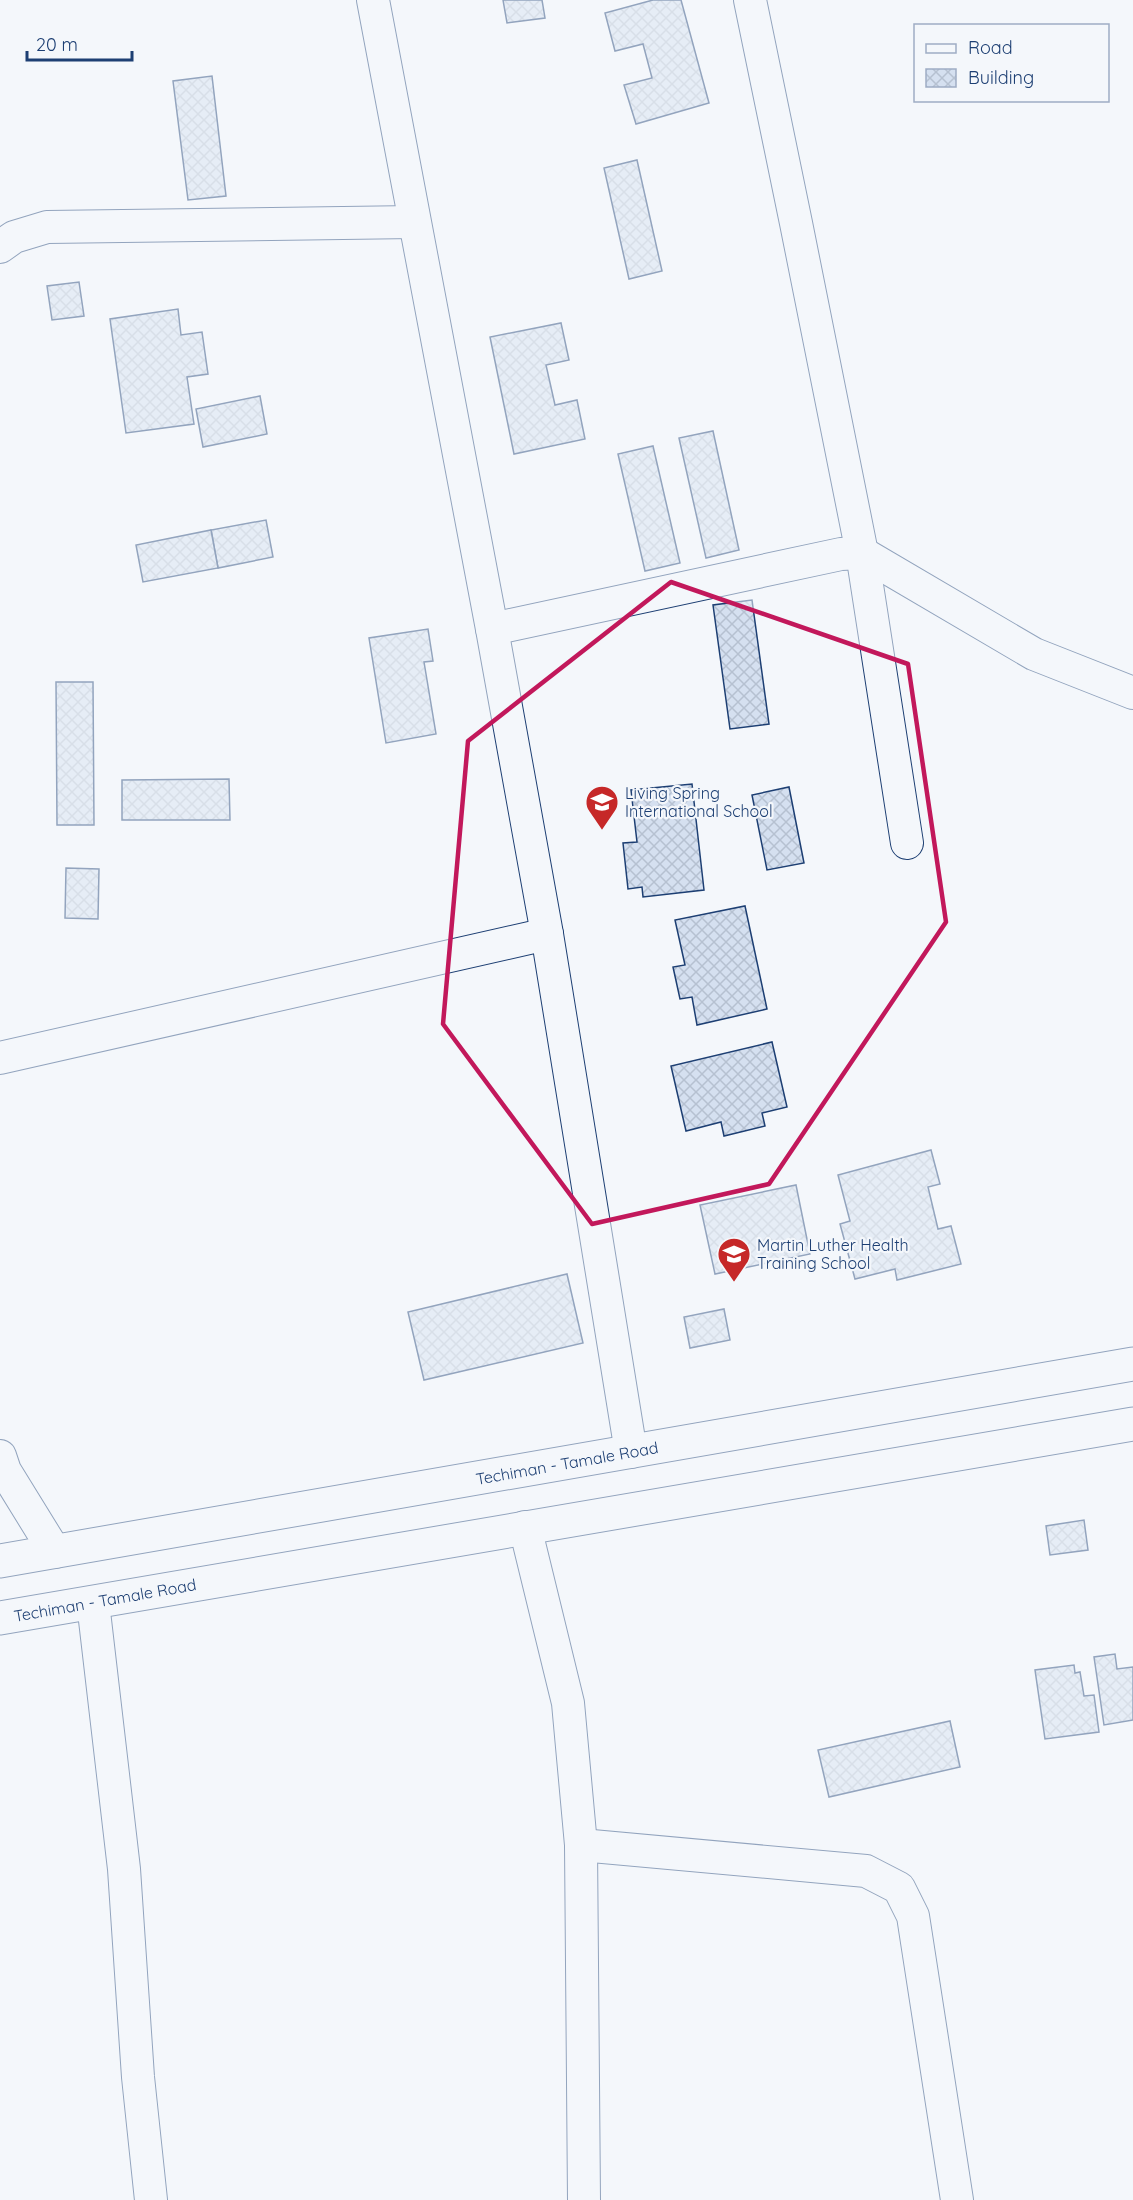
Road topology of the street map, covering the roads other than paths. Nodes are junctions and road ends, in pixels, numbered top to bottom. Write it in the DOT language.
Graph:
graph roads {
  1 [pos="373,0"];
  2 [pos="750,0"];
  3 [pos="414,222"];
  4 [pos="0,247"];
  5 [pos="862,554"];
  6 [pos="492,629"];
  7 [pos="1133,693"];
  8 [pos="907,843"];
  9 [pos="547,934"];
  10 [pos="0,1058"];
  11 [pos="1133,1364"];
  12 [pos="1133,1425"];
  13 [pos="631,1452"];
  14 [pos="0,1456"];
  15 [pos="525,1527"];
  16 [pos="55,1552"];
  17 [pos="0,1561"];
  18 [pos="93,1603"];
  19 [pos="0,1618"];
  20 [pos="581,1845"];
  21 [pos="151,2200"];
  22 [pos="584,2200"];
  23 [pos="957,2200"];
  1 -- 3 [label="street"];
  2 -- 5 [label="street"];
  3 -- 4 [label="street"];
  3 -- 6 [label="street"];
  5 -- 6 [label="street"];
  5 -- 7 [label="street"];
  5 -- 8 [label="street"];
  6 -- 9 [label="street"];
  9 -- 10 [label="street"];
  9 -- 13 [label="street"];
  11 -- 13 [label="highway, Techiman - Tamale Road"];
  12 -- 15 [label="highway, Techiman - Tamale Road"];
  13 -- 16 [label="highway, Techiman - Tamale Road"];
  14 -- 16 [label="street"];
  15 -- 18 [label="highway, Techiman - Tamale Road"];
  15 -- 20 [label="street"];
  16 -- 17 [label="highway, Techiman - Tamale Road"];
  18 -- 19 [label="highway, Techiman - Tamale Road"];
  18 -- 21 [label="street"];
  20 -- 22 [label="street"];
  20 -- 23 [label="street"];
}
